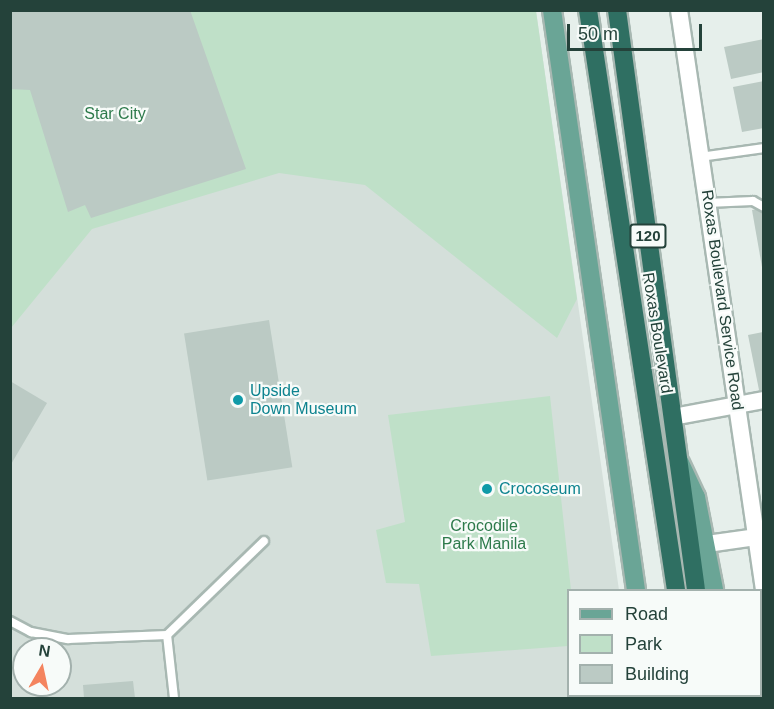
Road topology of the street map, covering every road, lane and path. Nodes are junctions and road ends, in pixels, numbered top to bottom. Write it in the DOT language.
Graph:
graph roads {
  1 [pos="552,10"];
  2 [pos="588,10"];
  3 [pos="617,10"];
  4 [pos="679,10"];
  5 [pos="764,148"];
  6 [pos="700,157"];
  7 [pos="707,203"];
  8 [pos="764,207"];
  9 [pos="764,400"];
  10 [pos="738,405"];
  11 [pos="673,417"];
  12 [pos="679,461"];
  13 [pos="760,536"];
  14 [pos="264,541"];
  15 [pos="707,544"];
  16 [pos="636,589"];
  17 [pos="676,589"];
  18 [pos="696,589"];
  19 [pos="714,589"];
  20 [pos="764,590"];
  21 [pos="10,621"];
  22 [pos="167,635"];
  23 [pos="174,699"];
  1 -- 16 [label="main road"];
  2 -- 17 [label="highway, Roxas Boulevard / 120"];
  3 -- 11 [label="highway, Roxas Boulevard / 120"];
  4 -- 6 [label="street, Roxas Boulevard Service Road"];
  5 -- 6 [label="lane"];
  6 -- 7 [label="street, Roxas Boulevard Service Road"];
  7 -- 8 [label="lane"];
  7 -- 10 [label="street, Roxas Boulevard Service Road"];
  9 -- 10 [label="street"];
  10 -- 11 [label="street"];
  10 -- 13 [label="street, Roxas Boulevard Service Road"];
  11 -- 12 [label="highway, Roxas Boulevard / 120"];
  12 -- 15 [label="main road, Roxas Boulevard"];
  12 -- 18 [label="highway, Roxas Boulevard / 120"];
  13 -- 15 [label="street"];
  13 -- 20 [label="street, Roxas Boulevard Service Road"];
  14 -- 22 [label="lane"];
  15 -- 19 [label="main road, Roxas Boulevard"];
  21 -- 22 [label="lane"];
  22 -- 23 [label="lane"];
}
